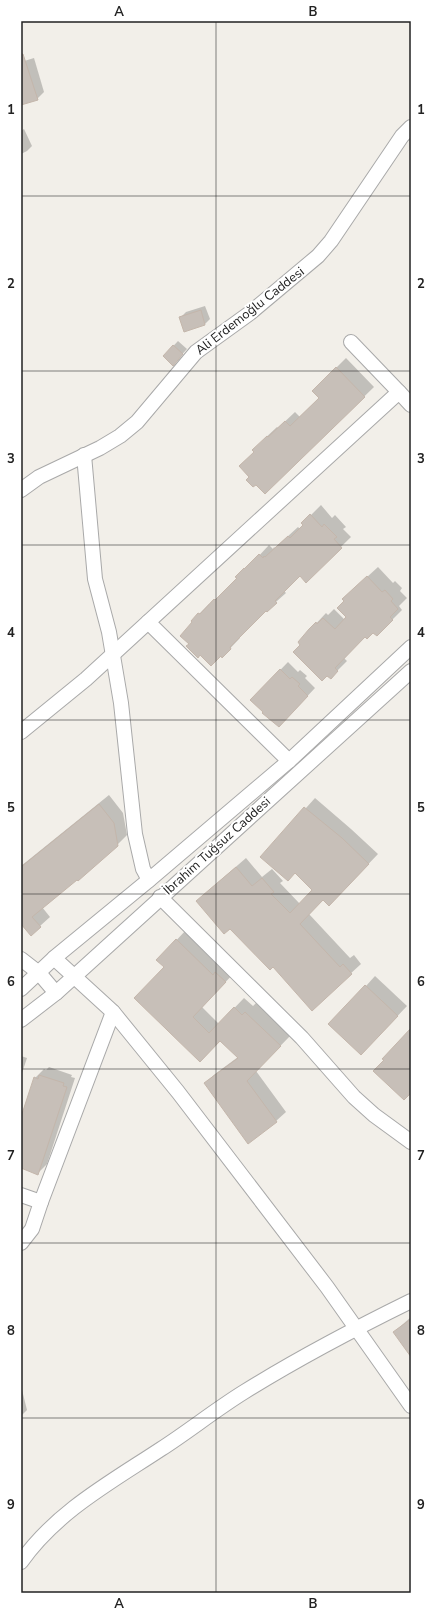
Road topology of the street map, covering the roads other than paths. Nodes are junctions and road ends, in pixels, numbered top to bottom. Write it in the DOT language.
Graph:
graph roads {
  1 [pos="411,127"];
  2 [pos="351,342"];
  3 [pos="399,392"];
  4 [pos="411,405"];
  5 [pos="84,455"];
  6 [pos="21,490"];
  7 [pos="148,622"];
  8 [pos="411,647"];
  9 [pos="114,654"];
  10 [pos="411,671"];
  11 [pos="21,732"];
  12 [pos="289,761"];
  13 [pos="149,880"];
  14 [pos="160,897"];
  15 [pos="54,958"];
  16 [pos="21,960"];
  17 [pos="39,973"];
  18 [pos="74,976"];
  19 [pos="21,989"];
  20 [pos="56,994"];
  21 [pos="113,1012"];
  22 [pos="21,1020"];
  23 [pos="411,1142"];
  24 [pos="21,1195"];
  25 [pos="41,1202"];
  26 [pos="21,1243"];
  27 [pos="411,1301"];
  28 [pos="356,1328"];
  29 [pos="411,1406"];
  30 [pos="21,1562"];
  1 -- 5 [label="street, Ali Erdemoğlu Caddesi"];
  2 -- 3 [label="street"];
  3 -- 4 [label="street"];
  3 -- 7 [label="street"];
  5 -- 6 [label="street, Ali Erdemoğlu Caddesi"];
  5 -- 9 [label="street"];
  7 -- 9 [label="street"];
  7 -- 12 [label="street"];
  8 -- 12 [label="street, İbrahim Tuğsuz Caddesi"];
  9 -- 11 [label="street"];
  9 -- 13 [label="street"];
  10 -- 14 [label="street, İbrahim Tuğsuz Caddesi"];
  12 -- 13 [label="street, İbrahim Tuğsuz Caddesi"];
  13 -- 15 [label="street, İbrahim Tuğsuz Caddesi"];
  14 -- 18 [label="street, İbrahim Tuğsuz Caddesi"];
  14 -- 23 [label="street"];
  15 -- 17 [label="street, İbrahim Tuğsuz Caddesi"];
  15 -- 18 [label="street"];
  16 -- 17 [label="street"];
  17 -- 19 [label="street, İbrahim Tuğsuz Caddesi"];
  17 -- 20 [label="street"];
  18 -- 20 [label="street, İbrahim Tuğsuz Caddesi"];
  18 -- 21 [label="street"];
  20 -- 22 [label="street, İbrahim Tuğsuz Caddesi"];
  21 -- 25 [label="street"];
  21 -- 28 [label="street"];
  24 -- 25 [label="street"];
  25 -- 26 [label="street"];
  27 -- 28 [label="street"];
  28 -- 29 [label="street"];
  28 -- 30 [label="street"];
}
